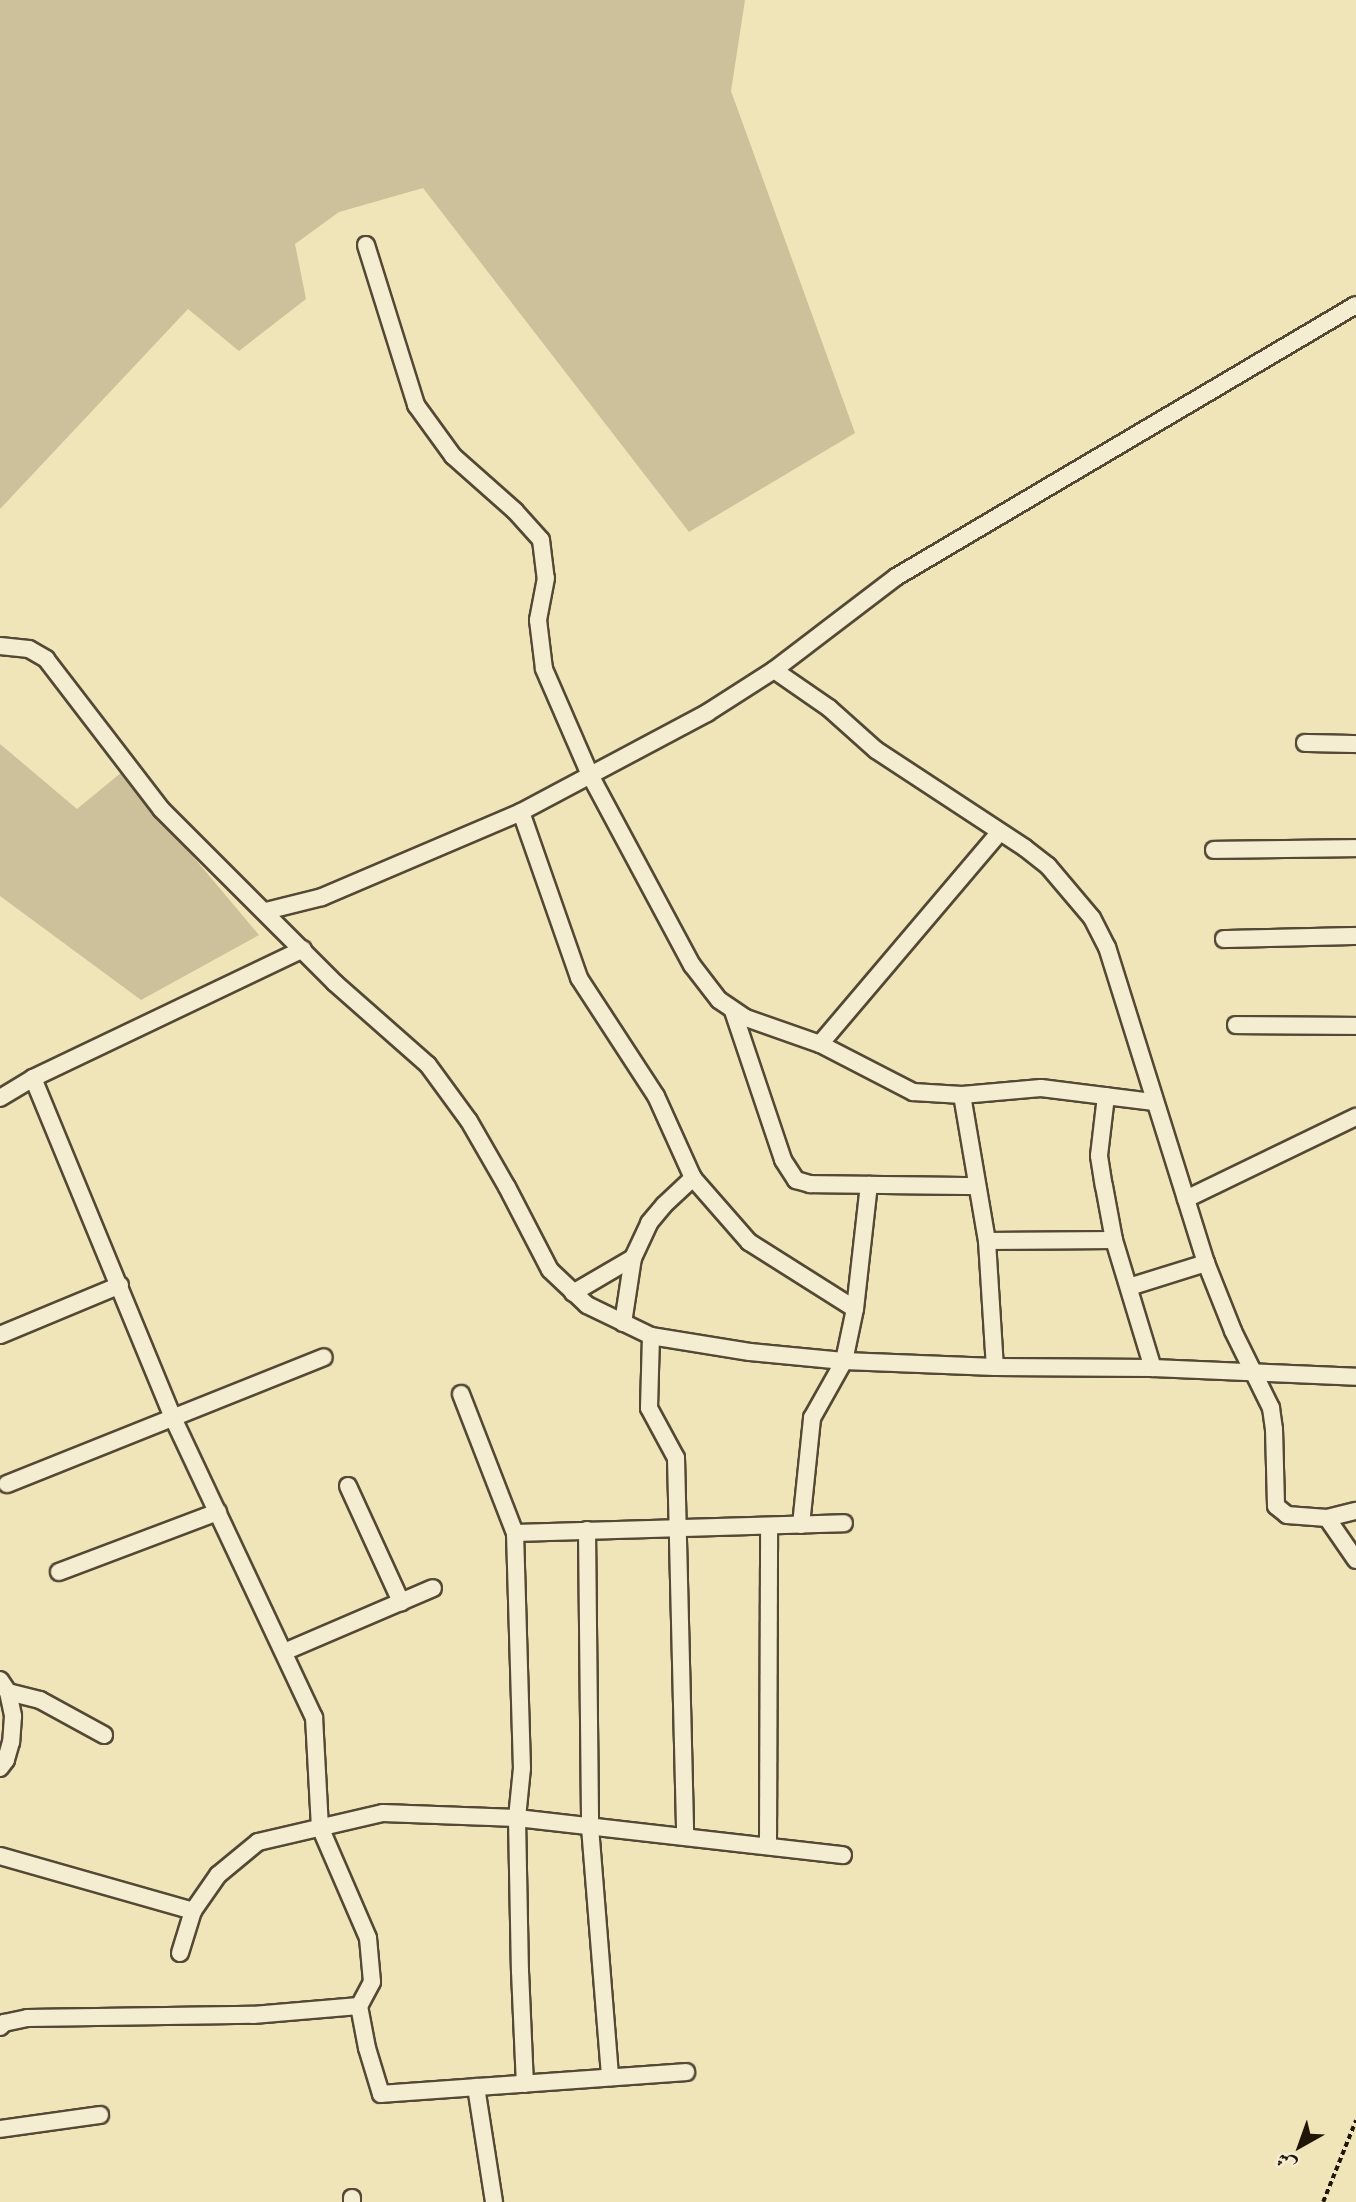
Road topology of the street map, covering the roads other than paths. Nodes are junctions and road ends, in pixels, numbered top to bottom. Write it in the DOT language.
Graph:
graph roads {
  1 [pos="366,245"];
  2 [pos="1356,305"];
  3 [pos="0,646"];
  4 [pos="774,670"];
  5 [pos="1305,743"];
  6 [pos="1356,744"];
  7 [pos="590,775"];
  8 [pos="521,812"];
  9 [pos="1000,832"];
  10 [pos="1356,848"];
  11 [pos="1214,850"];
  12 [pos="266,911"];
  13 [pos="1356,936"];
  14 [pos="1224,939"];
  15 [pos="303,949"];
  16 [pos="733,1011"];
  17 [pos="1236,1025"];
  18 [pos="1356,1026"];
  19 [pos="820,1044"];
  20 [pos="33,1078"];
  21 [pos="961,1095"];
  22 [pos="1106,1097"];
  23 [pos="0,1098"];
  24 [pos="1154,1102"];
  25 [pos="1356,1116"];
  26 [pos="693,1178"];
  27 [pos="869,1185"];
  28 [pos="977,1186"];
  29 [pos="1185,1199"];
  30 [pos="1114,1240"];
  31 [pos="987,1241"];
  32 [pos="633,1258"];
  33 [pos="1206,1263"];
  34 [pos="120,1285"];
  35 [pos="1129,1287"];
  36 [pos="573,1293"];
  37 [pos="855,1309"];
  38 [pos="623,1323"];
  39 [pos="0,1335"];
  40 [pos="651,1336"];
  41 [pos="324,1357"];
  42 [pos="844,1361"];
  43 [pos="995,1367"];
  44 [pos="1153,1368"];
  45 [pos="1256,1374"];
  46 [pos="1356,1377"];
  47 [pos="461,1394"];
  48 [pos="173,1418"];
  49 [pos="7,1484"];
  50 [pos="348,1486"];
  51 [pos="1356,1511"];
  52 [pos="218,1512"];
  53 [pos="1327,1518"];
  54 [pos="844,1523"];
  55 [pos="801,1525"];
  56 [pos="769,1526"];
  57 [pos="678,1530"];
  58 [pos="587,1531"];
  59 [pos="515,1533"];
  60 [pos="1356,1560"];
  61 [pos="59,1572"];
  62 [pos="433,1588"];
  63 [pos="401,1602"];
  64 [pos="284,1651"];
  65 [pos="4,1686"];
  66 [pos="104,1735"];
  67 [pos="0,1768"];
  68 [pos="517,1818"];
  69 [pos="320,1827"];
  70 [pos="590,1827"];
  71 [pos="685,1837"];
  72 [pos="768,1846"];
  73 [pos="843,1855"];
  74 [pos="0,1856"];
  75 [pos="193,1911"];
  76 [pos="180,1953"];
  77 [pos="359,2006"];
  78 [pos="1,2022"];
  79 [pos="686,2072"];
  80 [pos="610,2077"];
  81 [pos="525,2084"];
  82 [pos="476,2087"];
  83 [pos="100,2115"];
  84 [pos="0,2129"];
  85 [pos="494,2202"];
  1 -- 7 [label="street"];
  2 -- 4 [label="street"];
  3 -- 12 [label="street"];
  4 -- 7 [label="street"];
  4 -- 9 [label="street"];
  5 -- 6 [label="street"];
  7 -- 8 [label="street"];
  7 -- 16 [label="street"];
  8 -- 12 [label="street"];
  8 -- 26 [label="street"];
  9 -- 19 [label="street"];
  9 -- 24 [label="street"];
  10 -- 11 [label="street"];
  12 -- 15 [label="street"];
  13 -- 14 [label="street"];
  15 -- 20 [label="street"];
  15 -- 36 [label="street"];
  16 -- 19 [label="street"];
  16 -- 27 [label="street"];
  17 -- 18 [label="street"];
  19 -- 21 [label="street"];
  20 -- 23 [label="street"];
  20 -- 34 [label="street"];
  21 -- 22 [label="street"];
  21 -- 28 [label="street"];
  22 -- 24 [label="street"];
  22 -- 30 [label="street"];
  24 -- 29 [label="street"];
  25 -- 29 [label="street"];
  26 -- 32 [label="street"];
  26 -- 37 [label="street"];
  27 -- 28 [label="street"];
  27 -- 37 [label="street"];
  28 -- 31 [label="street"];
  29 -- 33 [label="street"];
  30 -- 31 [label="street"];
  30 -- 35 [label="street"];
  31 -- 43 [label="street"];
  32 -- 36 [label="street"];
  32 -- 38 [label="street"];
  33 -- 35 [label="street"];
  33 -- 45 [label="street"];
  34 -- 39 [label="street"];
  34 -- 48 [label="street"];
  35 -- 44 [label="street"];
  36 -- 38 [label="street"];
  37 -- 42 [label="street"];
  38 -- 40 [label="street"];
  40 -- 42 [label="street"];
  40 -- 57 [label="street"];
  41 -- 48 [label="street"];
  42 -- 43 [label="street"];
  42 -- 55 [label="street"];
  43 -- 44 [label="street"];
  44 -- 45 [label="street"];
  45 -- 46 [label="street"];
  45 -- 53 [label="street"];
  47 -- 59 [label="street"];
  48 -- 49 [label="street"];
  48 -- 52 [label="street"];
  50 -- 63 [label="street"];
  51 -- 53 [label="street"];
  52 -- 61 [label="street"];
  52 -- 64 [label="street"];
  53 -- 60 [label="street"];
  54 -- 55 [label="street"];
  55 -- 56 [label="street"];
  56 -- 57 [label="street"];
  56 -- 72 [label="street"];
  57 -- 58 [label="street"];
  57 -- 71 [label="street"];
  58 -- 59 [label="street"];
  58 -- 70 [label="street"];
  59 -- 68 [label="street"];
  62 -- 63 [label="street"];
  63 -- 64 [label="street"];
  64 -- 69 [label="street"];
  65 -- 66 [label="street"];
  65 -- 67 [label="street"];
  68 -- 69 [label="street"];
  68 -- 70 [label="street"];
  68 -- 81 [label="street"];
  69 -- 75 [label="street"];
  69 -- 77 [label="street"];
  70 -- 71 [label="street"];
  70 -- 80 [label="street"];
  71 -- 72 [label="street"];
  72 -- 73 [label="street"];
  74 -- 75 [label="street"];
  75 -- 76 [label="street"];
  77 -- 78 [label="street"];
  77 -- 82 [label="street"];
  79 -- 80 [label="street"];
  80 -- 81 [label="street"];
  81 -- 82 [label="street"];
  82 -- 85 [label="street"];
  83 -- 84 [label="street"];
}
